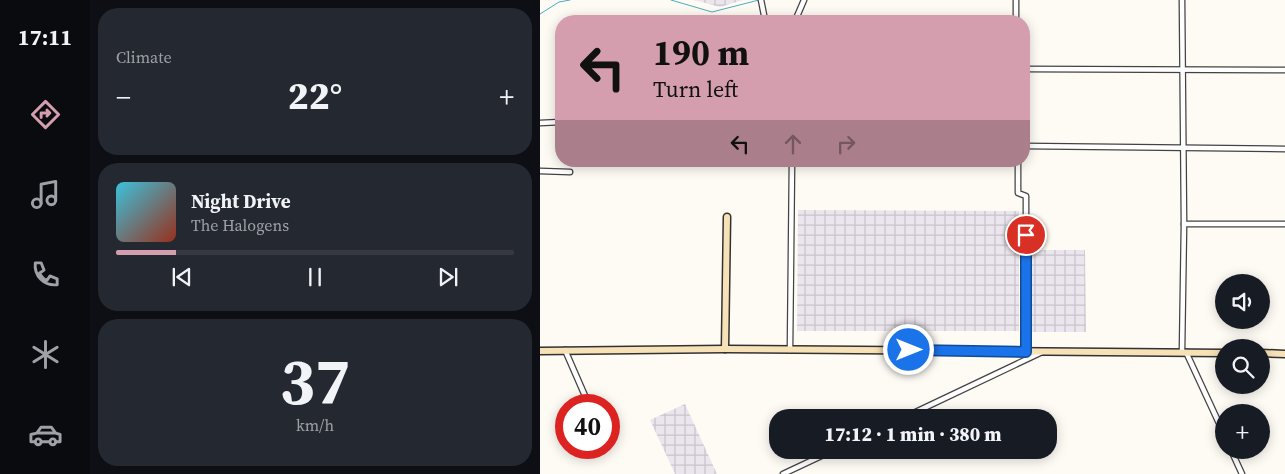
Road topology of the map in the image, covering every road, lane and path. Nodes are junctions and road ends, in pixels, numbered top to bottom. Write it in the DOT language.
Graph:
graph roads {
  1 [pos="761,0"];
  2 [pos="804,0"];
  3 [pos="1016,0"];
  4 [pos="1182,0"];
  5 [pos="764,15"];
  6 [pos="798,15"];
  7 [pos="1016,15"];
  8 [pos="1030,69"];
  9 [pos="1183,69"];
  10 [pos="1285,70"];
  11 [pos="555,122"];
  12 [pos="540,123"];
  13 [pos="1030,146"];
  14 [pos="1184,148"];
  15 [pos="1285,149"];
  16 [pos="792,167"];
  17 [pos="1018,167"];
  18 [pos="540,171"];
  19 [pos="570,172"];
  20 [pos="727,217"];
  21 [pos="1184,224"];
  22 [pos="1285,224"];
  23 [pos="565,350"];
  24 [pos="726,350"];
  25 [pos="790,350"];
  26 [pos="540,351"];
  27 [pos="1026,352"];
  28 [pos="1043,352"];
  29 [pos="1184,352"];
  30 [pos="1215,353"];
  31 [pos="1270,353"];
  32 [pos="1285,354"];
  33 [pos="584,394"];
  34 [pos="922,409"];
  35 [pos="1215,416"];
  36 [pos="815,459"];
  37 [pos="1235,459"];
  38 [pos="783,474"];
  39 [pos="1242,474"];
  1 -- 5 [label="street"];
  2 -- 6 [label="street"];
  3 -- 7 [label="street"];
  4 -- 9 [label="street"];
  8 -- 9 [label="street"];
  9 -- 10 [label="street"];
  9 -- 14 [label="street"];
  11 -- 12 [label="street"];
  13 -- 14 [label="street"];
  14 -- 15 [label="street"];
  14 -- 21 [label="street"];
  16 -- 25 [label="street"];
  17 -- 27 [label="street"];
  18 -- 19 [label="street"];
  20 -- 24 [label="street"];
  21 -- 22 [label="street"];
  21 -- 29 [label="street"];
  23 -- 24 [label="street"];
  23 -- 26 [label="street"];
  23 -- 33 [label="street"];
  24 -- 25 [label="street"];
  25 -- 27 [label="street"];
  27 -- 28 [label="street"];
  28 -- 29 [label="street"];
  28 -- 34 [label="street"];
  29 -- 30 [label="street"];
  29 -- 35 [label="street"];
  31 -- 32 [label="street"];
  36 -- 38 [label="street"];
  37 -- 39 [label="street"];
}
